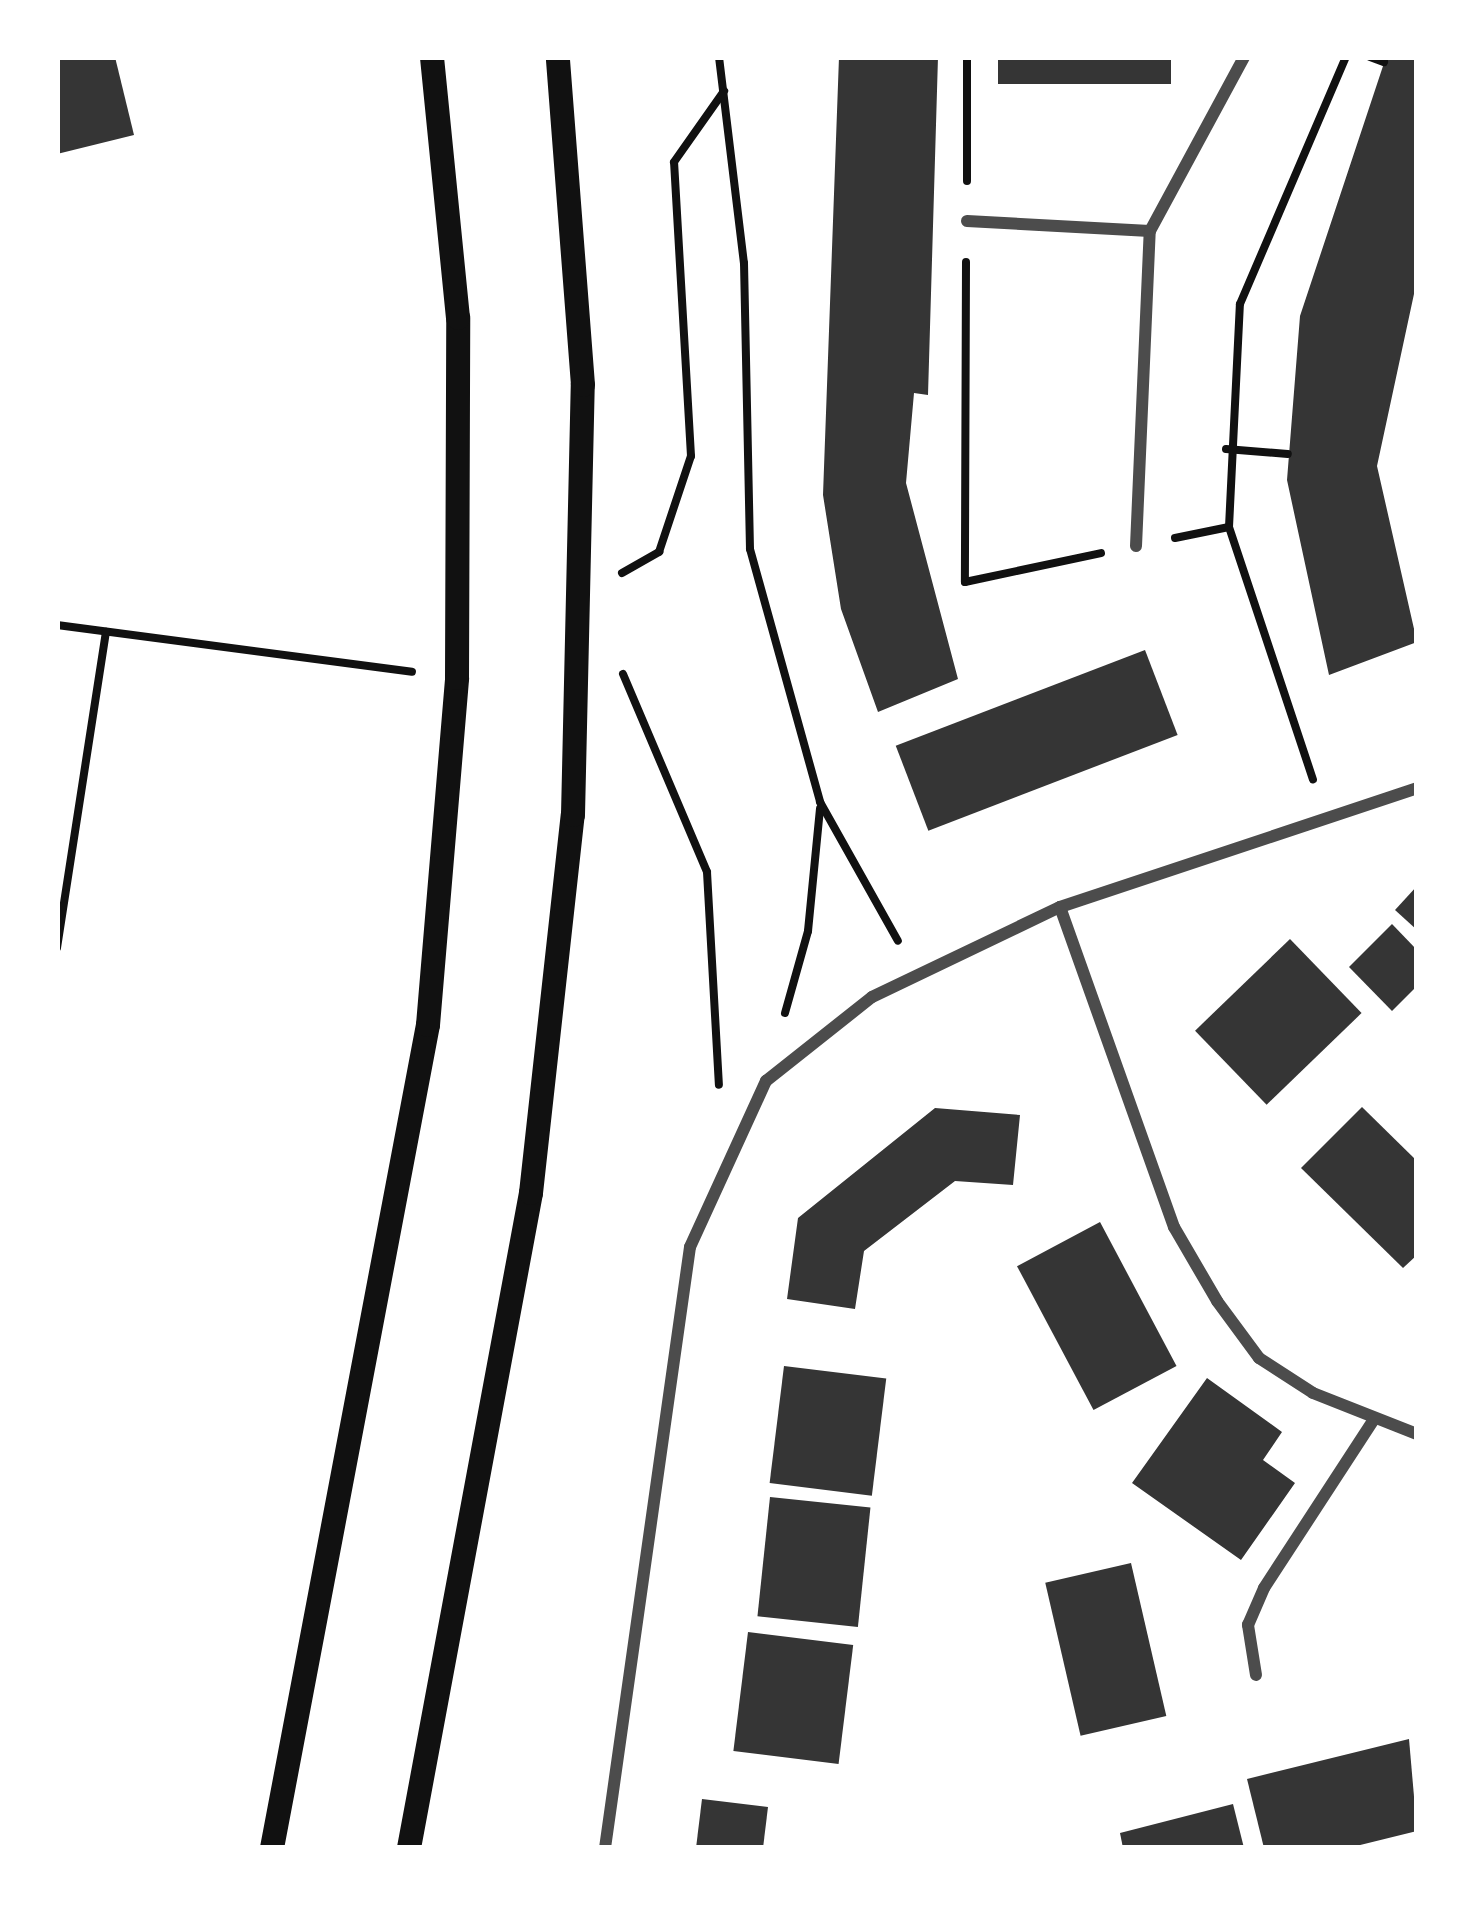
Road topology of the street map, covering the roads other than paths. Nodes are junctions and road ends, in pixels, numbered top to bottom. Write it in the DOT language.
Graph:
graph roads {
  1 [pos="433,57"];
  2 [pos="558,57"];
  3 [pos="1244,57"];
  4 [pos="967,221"];
  5 [pos="1150,231"];
  6 [pos="1136,546"];
  7 [pos="1417,788"];
  8 [pos="1060,907"];
  9 [pos="1374,1419"];
  10 [pos="1417,1434"];
  11 [pos="1256,1675"];
  12 [pos="272,1848"];
  13 [pos="409,1848"];
  14 [pos="605,1848"];
  1 -- 12 [label="main road"];
  2 -- 13 [label="main road"];
  3 -- 5 [label="street"];
  4 -- 5 [label="street"];
  5 -- 6 [label="street"];
  7 -- 8 [label="street"];
  8 -- 9 [label="street"];
  8 -- 14 [label="street"];
  9 -- 10 [label="street"];
  9 -- 11 [label="street"];
}
